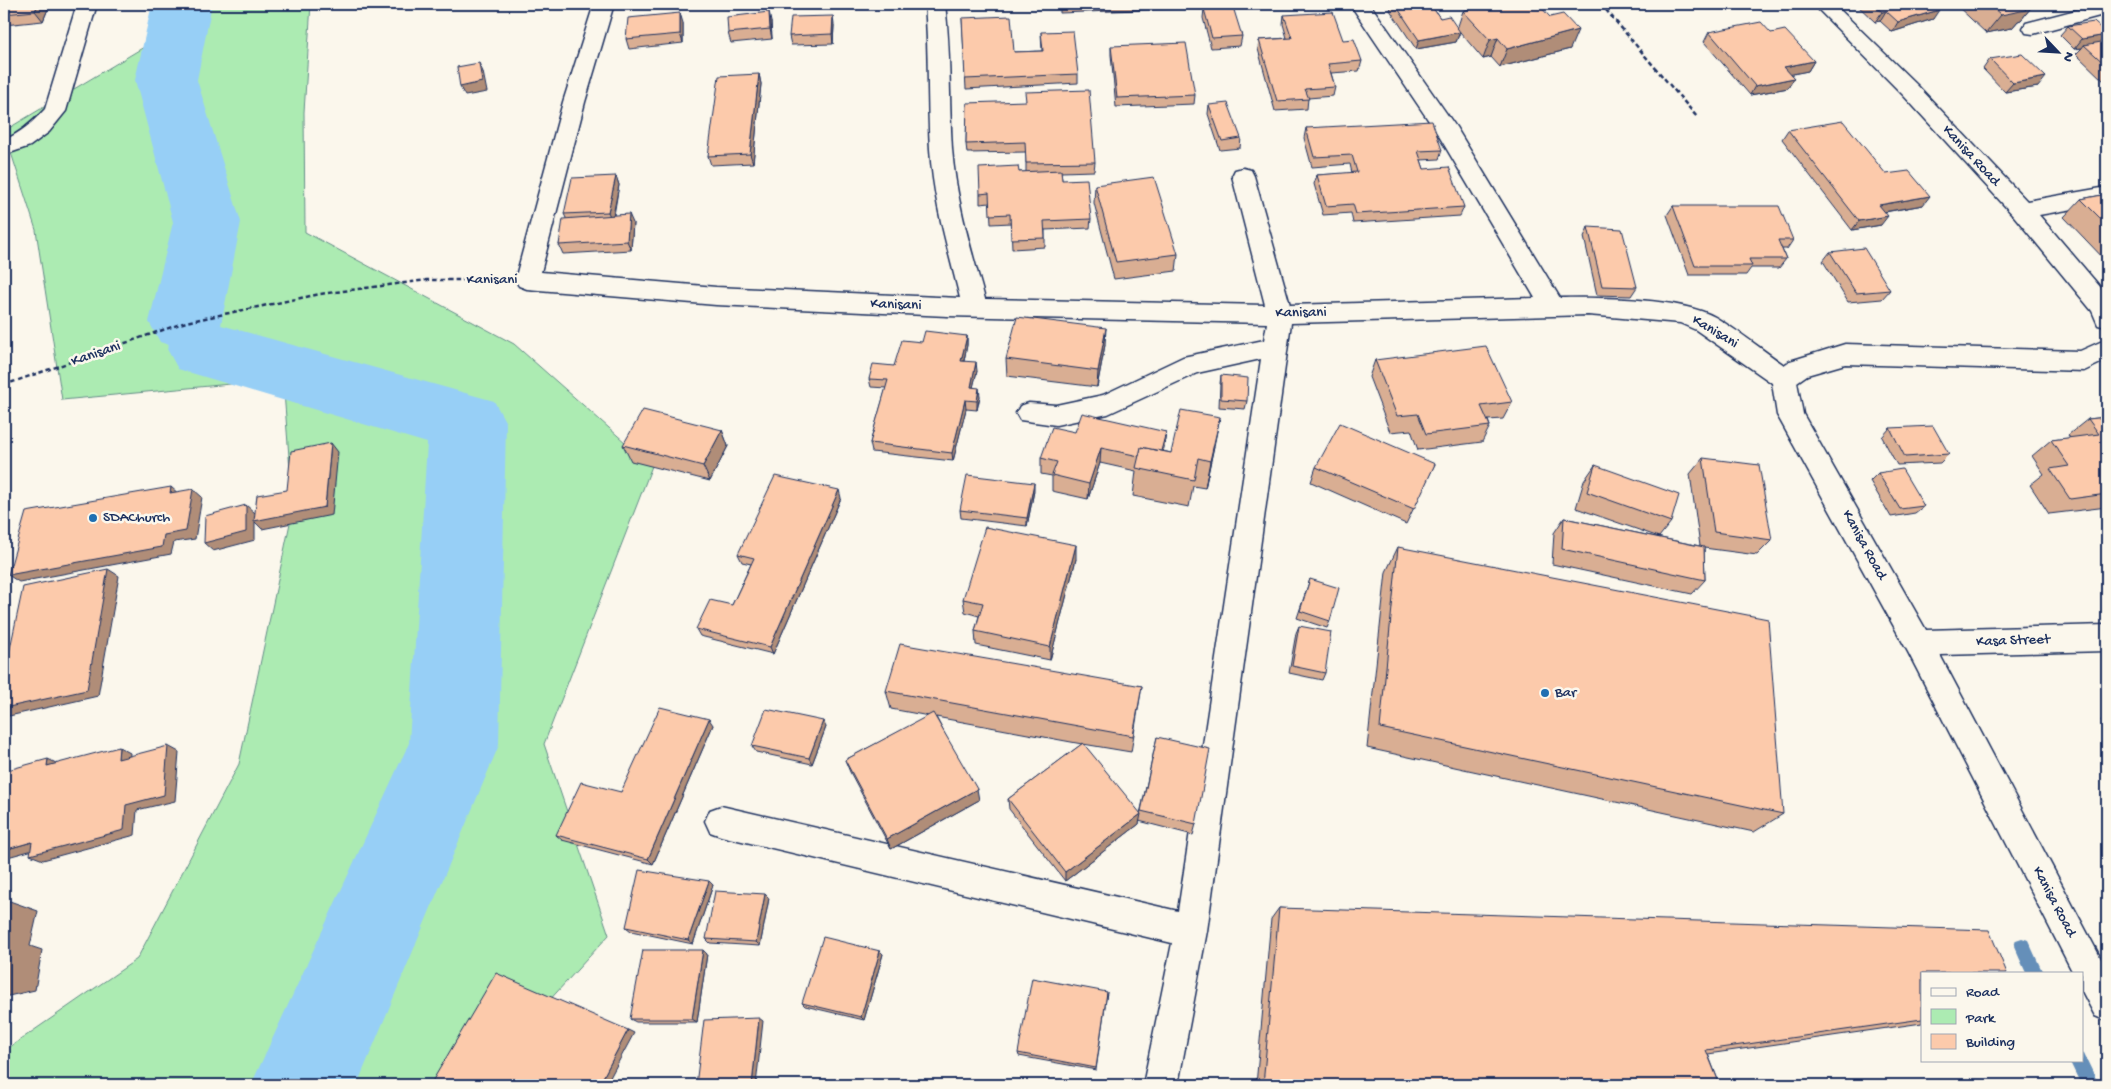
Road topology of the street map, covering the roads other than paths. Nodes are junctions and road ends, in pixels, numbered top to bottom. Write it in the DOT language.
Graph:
graph roads {
  1 [pos="87,4"];
  2 [pos="604,4"];
  3 [pos="935,4"];
  4 [pos="1360,4"];
  5 [pos="1823,4"];
  6 [pos="2107,8"];
  7 [pos="2033,28"];
  8 [pos="4,148"];
  9 [pos="1243,176"];
  10 [pos="2107,195"];
  11 [pos="2022,210"];
  12 [pos="1553,307"];
  13 [pos="974,308"];
  14 [pos="1280,314"];
  15 [pos="2107,318"];
  16 [pos="1275,347"];
  17 [pos="2107,348"];
  18 [pos="1784,378"];
  19 [pos="1029,413"];
  20 [pos="2107,638"];
  21 [pos="1918,644"];
  22 [pos="721,821"];
  23 [pos="1191,931"];
  24 [pos="2107,1004"];
  25 [pos="1161,1085"];
  1 -- 8 [label="street"];
  2 -- 13 [label="street, Kanisani"];
  3 -- 13 [label="street"];
  4 -- 12 [label="street"];
  5 -- 11 [label="street, Kanisa Road"];
  6 -- 7 [label="street"];
  9 -- 14 [label="street"];
  10 -- 11 [label="street"];
  11 -- 15 [label="street, Kanisa Road"];
  12 -- 14 [label="street, Kanisani"];
  12 -- 18 [label="street, Kanisani"];
  13 -- 14 [label="street, Kanisani"];
  14 -- 16 [label="street"];
  16 -- 19 [label="street"];
  16 -- 23 [label="street"];
  17 -- 18 [label="street"];
  18 -- 21 [label="street, Kanisa Road"];
  20 -- 21 [label="street, Kasa Street"];
  21 -- 24 [label="street, Kanisa Road"];
  22 -- 23 [label="street"];
  23 -- 25 [label="street"];
}
